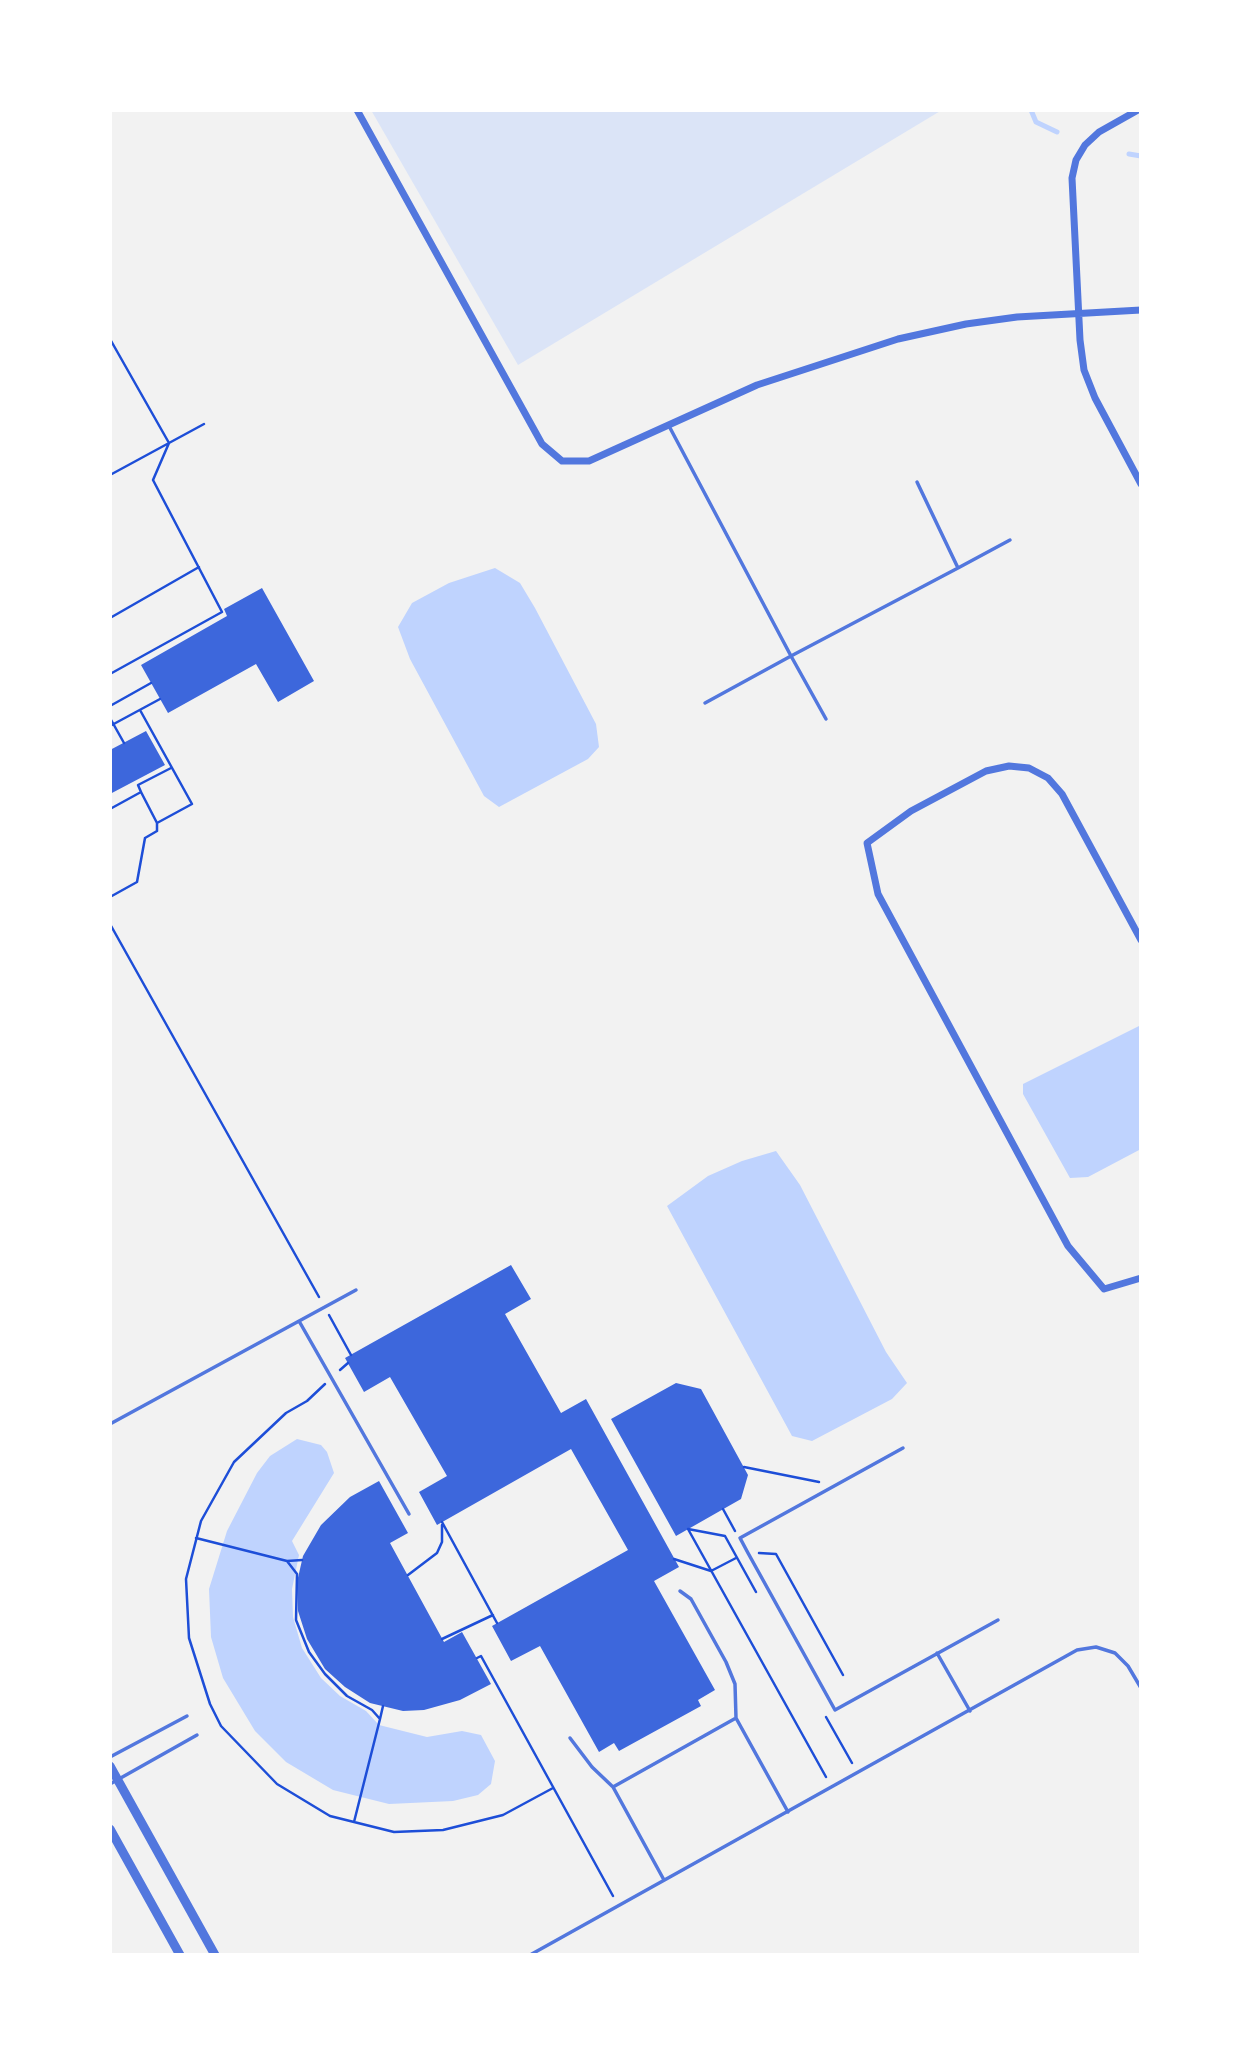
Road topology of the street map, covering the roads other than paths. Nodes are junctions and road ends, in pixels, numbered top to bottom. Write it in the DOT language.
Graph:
graph roads {
  1 [pos="357,110"];
  2 [pos="1138,110"];
  3 [pos="1141,310"];
  4 [pos="1078,312"];
  5 [pos="668,424"];
  6 [pos="917,482"];
  7 [pos="1141,484"];
  8 [pos="1010,540"];
  9 [pos="958,568"];
  10 [pos="792,656"];
  11 [pos="705,703"];
  12 [pos="826,719"];
  13 [pos="1141,940"];
  14 [pos="1141,1278"];
  15 [pos="356,1290"];
  16 [pos="299,1321"];
  17 [pos="110,1424"];
  18 [pos="903,1447"];
  19 [pos="409,1514"];
  20 [pos="680,1591"];
  21 [pos="998,1620"];
  22 [pos="937,1653"];
  23 [pos="1141,1688"];
  24 [pos="970,1711"];
  25 [pos="187,1716"];
  26 [pos="736,1718"];
  27 [pos="197,1735"];
  28 [pos="570,1738"];
  29 [pos="110,1757"];
  30 [pos="110,1766"];
  31 [pos="114,1782"];
  32 [pos="613,1787"];
  33 [pos="788,1812"];
  34 [pos="110,1829"];
  35 [pos="664,1880"];
  36 [pos="180,1955"];
  37 [pos="215,1955"];
  38 [pos="530,1955"];
  1 -- 5 [label="street"];
  2 -- 4 [label="street"];
  3 -- 4 [label="street"];
  4 -- 5 [label="street"];
  4 -- 7 [label="street"];
  5 -- 10 [label="lane"];
  6 -- 9 [label="lane"];
  8 -- 9 [label="lane"];
  9 -- 10 [label="lane"];
  10 -- 11 [label="lane"];
  10 -- 12 [label="lane"];
  13 -- 14 [label="street"];
  15 -- 16 [label="lane"];
  16 -- 17 [label="lane"];
  16 -- 19 [label="lane"];
  18 -- 22 [label="lane"];
  20 -- 26 [label="lane"];
  21 -- 22 [label="lane"];
  22 -- 24 [label="lane"];
  23 -- 24 [label="lane"];
  24 -- 33 [label="lane"];
  25 -- 29 [label="lane"];
  26 -- 32 [label="lane"];
  26 -- 33 [label="lane"];
  27 -- 31 [label="lane"];
  28 -- 32 [label="lane"];
  30 -- 31 [label="street"];
  31 -- 37 [label="street"];
  32 -- 35 [label="lane"];
  33 -- 35 [label="lane"];
  34 -- 36 [label="street"];
  35 -- 38 [label="lane"];
}
